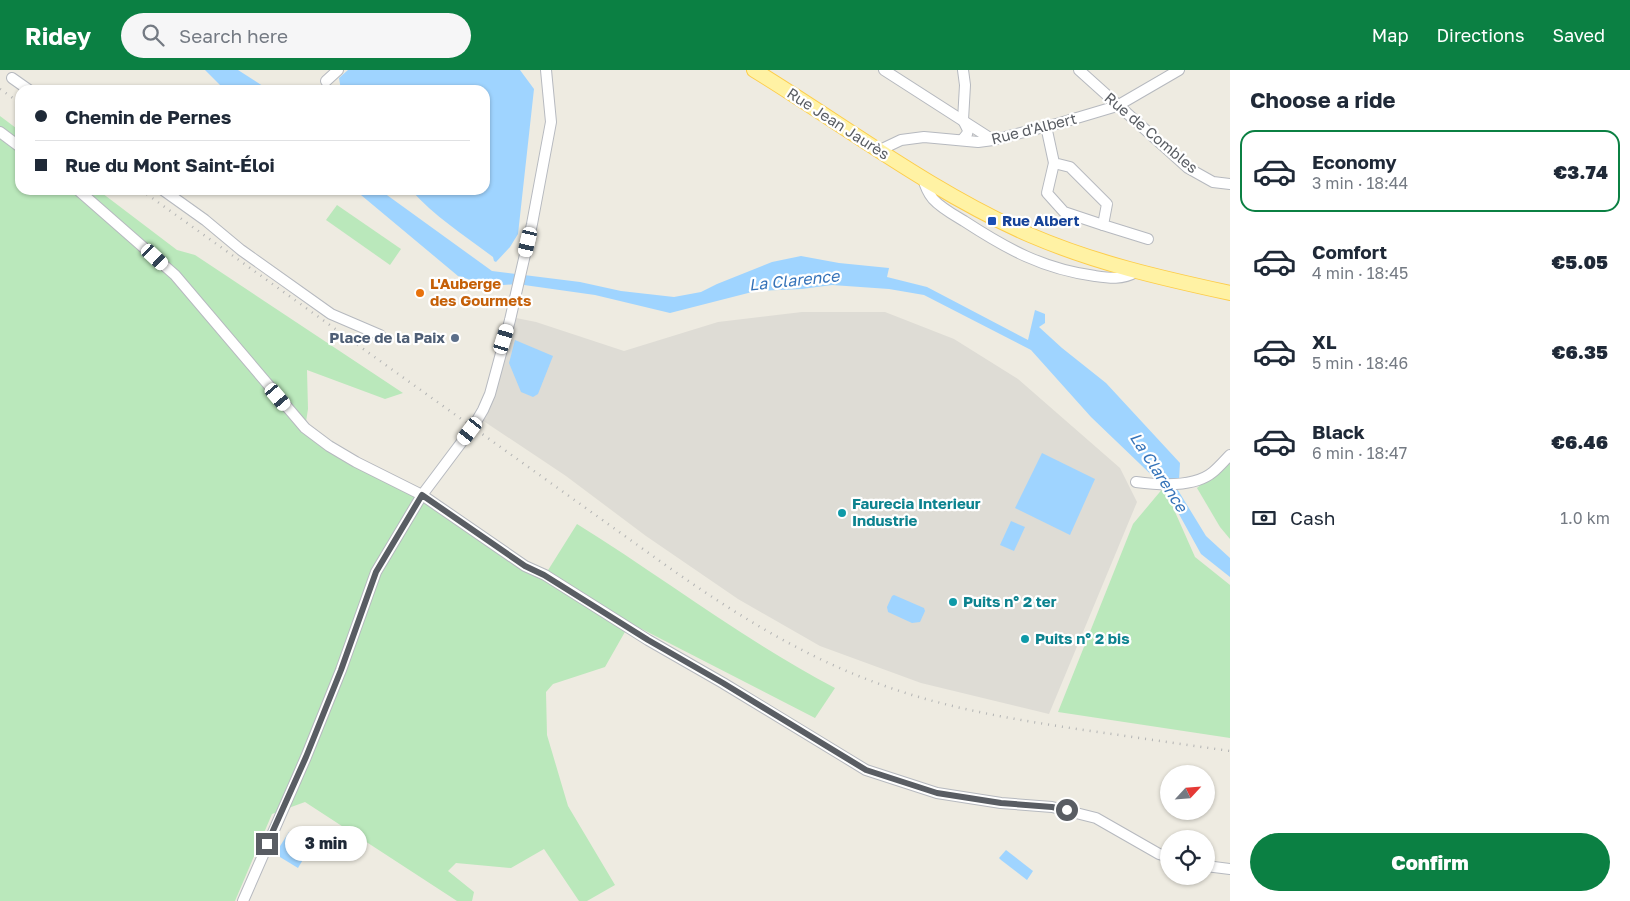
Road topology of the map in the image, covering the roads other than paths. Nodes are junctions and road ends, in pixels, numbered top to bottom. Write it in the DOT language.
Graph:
graph roads {
  1 [pos="338,70"];
  2 [pos="537,70"];
  3 [pos="754,70"];
  4 [pos="884,70"];
  5 [pos="963,70"];
  6 [pos="1079,70"];
  7 [pos="1179,70"];
  8 [pos="546,73"];
  9 [pos="12,78"];
  10 [pos="326,81"];
  11 [pos="21,85"];
  12 [pos="1117,106"];
  13 [pos="963,120"];
  14 [pos="1046,126"];
  15 [pos="0,132"];
  16 [pos="962,140"];
  17 [pos="993,140"];
  18 [pos="15,142"];
  19 [pos="880,150"];
  20 [pos="1054,163"];
  21 [pos="923,178"];
  22 [pos="1230,184"];
  23 [pos="84,195"];
  24 [pos="170,195"];
  25 [pos="1102,225"];
  26 [pos="1148,239"];
  27 [pos="1136,272"];
  28 [pos="1230,293"];
  29 [pos="380,335"];
  30 [pos="1230,455"];
  31 [pos="1136,482"];
  32 [pos="422,495"];
  33 [pos="1160,854"];
  34 [pos="1215,868"];
  35 [pos="1230,870"];
  36 [pos="243,901"];
  1 -- 10 [label="street"];
  2 -- 8 [label="street"];
  3 -- 19 [label="main road, Rue Jean Jaurès"];
  4 -- 13 [label="street"];
  5 -- 13 [label="street"];
  6 -- 12 [label="street, Rue de Combles"];
  7 -- 12 [label="street, Rue d'Albert"];
  8 -- 32 [label="street"];
  9 -- 11 [label="street"];
  12 -- 14 [label="street, Rue d'Albert"];
  12 -- 22 [label="street, Rue de Combles"];
  13 -- 16 [label="street"];
  13 -- 17 [label="street"];
  14 -- 17 [label="street, Rue d'Albert"];
  14 -- 20 [label="street"];
  15 -- 18 [label="street"];
  16 -- 17 [label="street, Rue d'Albert"];
  16 -- 19 [label="street, Rue d'Albert"];
  19 -- 21 [label="main road, Rue Jean Jaurès"];
  20 -- 25 [label="street"];
  20 -- 25 [label="street"];
  21 -- 27 [label="main road, Rue Jean Jaurès"];
  21 -- 27 [label="street, Rue Jean Jaurès"];
  23 -- 32 [label="street"];
  24 -- 29 [label="street"];
  25 -- 26 [label="street"];
  27 -- 28 [label="main road, Rue Jean Jaurès"];
  30 -- 31 [label="street"];
  32 -- 33 [label="street"];
  32 -- 36 [label="street"];
  34 -- 35 [label="street"];
}
